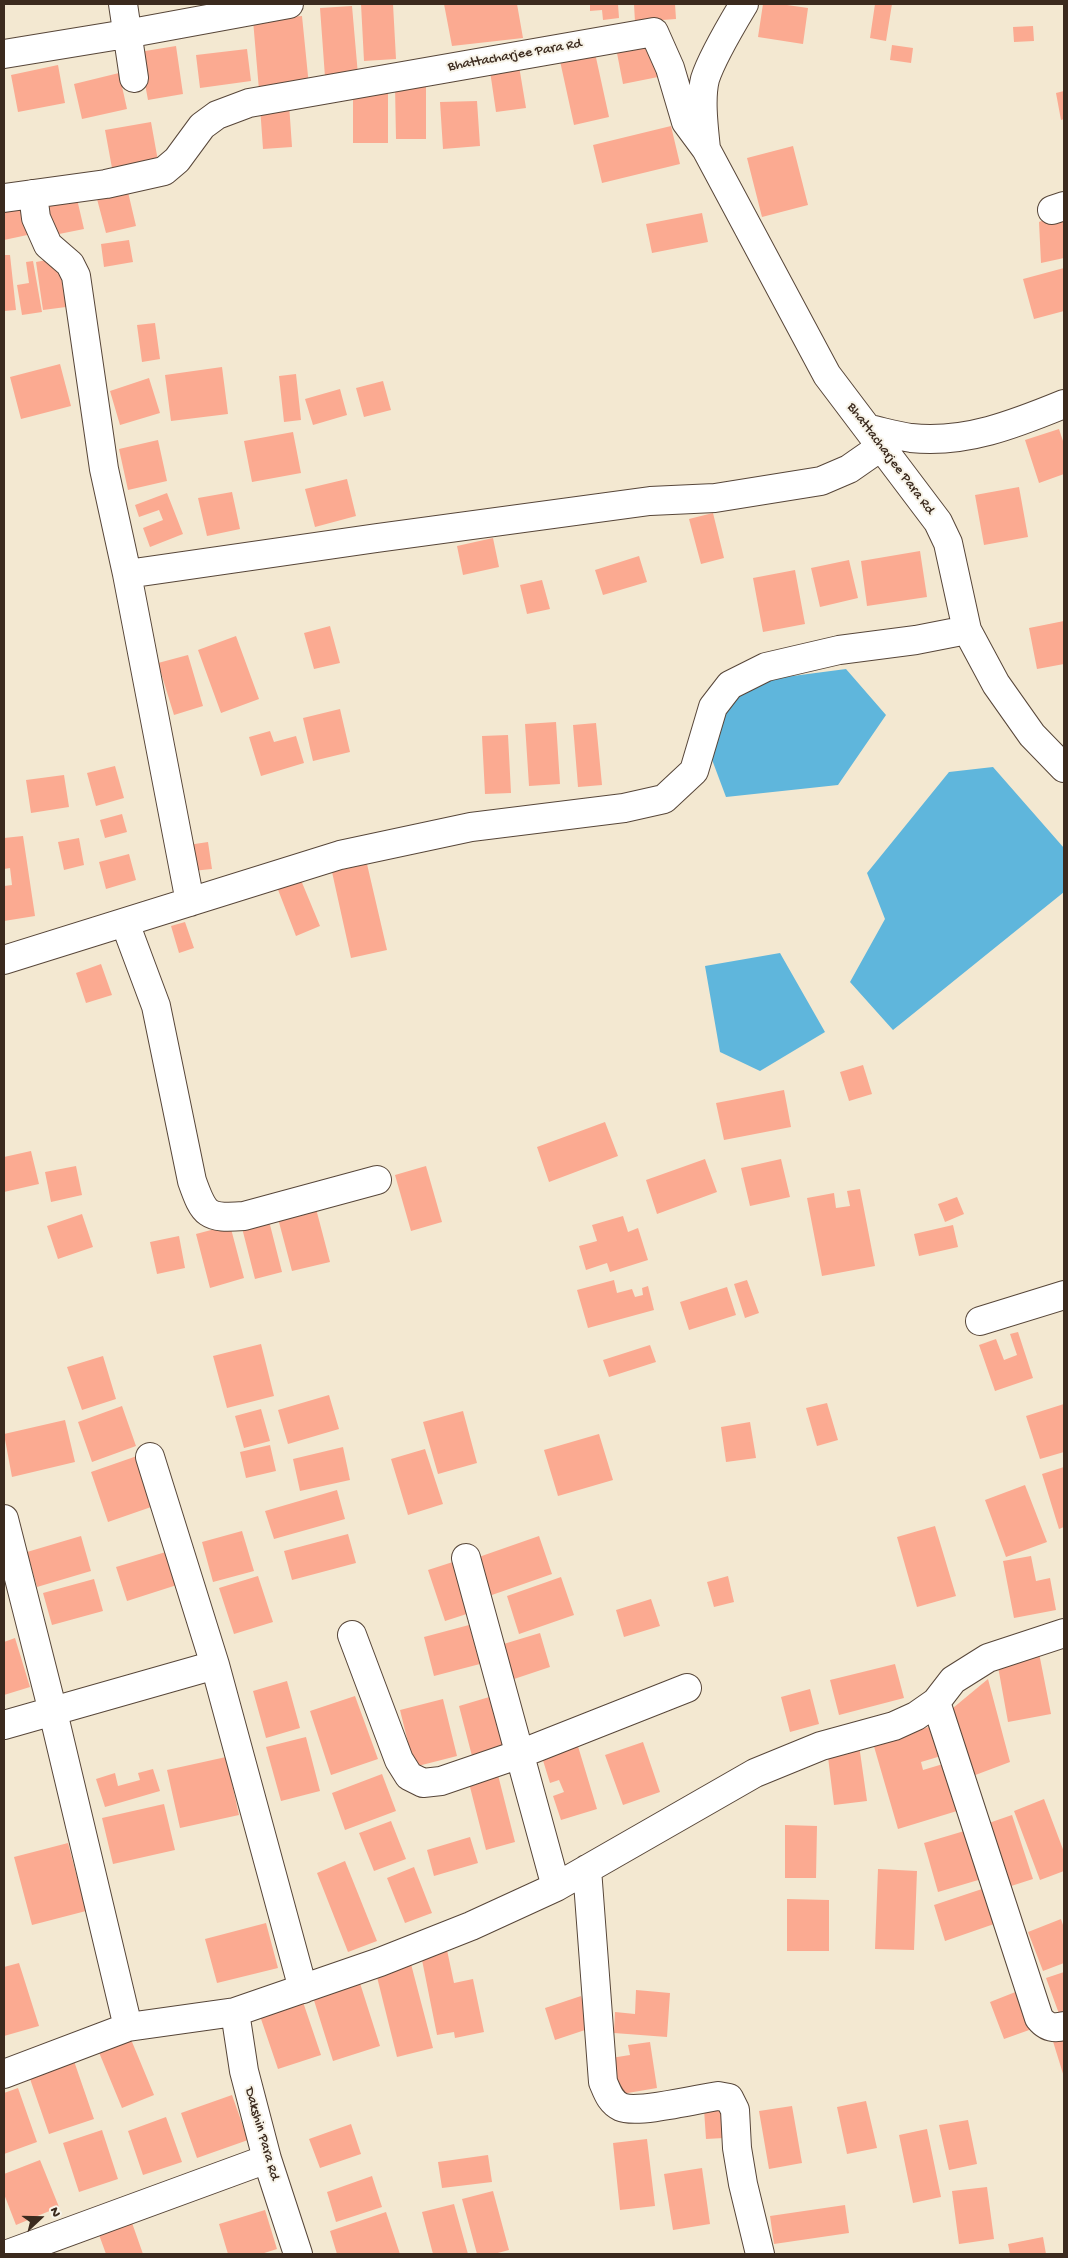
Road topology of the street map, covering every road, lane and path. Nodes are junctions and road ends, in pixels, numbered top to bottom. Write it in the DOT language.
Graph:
graph roads {
  1 [pos="123,4"];
  2 [pos="289,4"];
  3 [pos="744,4"];
  4 [pos="126,34"];
  5 [pos="4,54"];
  6 [pos="134,78"];
  7 [pos="706,149"];
  8 [pos="33,194"];
  9 [pos="4,198"];
  10 [pos="1064,404"];
  11 [pos="875,438"];
  12 [pos="127,574"];
  13 [pos="967,630"];
  14 [pos="1064,768"];
  15 [pos="190,902"];
  16 [pos="125,923"];
  17 [pos="4,960"];
  18 [pos="377,1180"];
  19 [pos="1064,1295"];
  20 [pos="980,1321"];
  21 [pos="150,1457"];
  22 [pos="4,1519"];
  23 [pos="466,1558"];
  24 [pos="1064,1633"];
  25 [pos="352,1635"];
  26 [pos="215,1665"];
  27 [pos="686,1688"];
  28 [pos="936,1702"];
  29 [pos="53,1712"];
  30 [pos="4,1725"];
  31 [pos="520,1754"];
  32 [pos="587,1869"];
  33 [pos="556,1887"];
  34 [pos="303,1989"];
  35 [pos="235,2012"];
  36 [pos="1064,2026"];
  37 [pos="128,2027"];
  38 [pos="4,2074"];
  39 [pos="267,2159"];
  40 [pos="4,2239"];
  41 [pos="9,2254"];
  42 [pos="298,2254"];
  43 [pos="760,2254"];
  1 -- 4 [label="street"];
  2 -- 4 [label="street"];
  3 -- 7 [label="street, Bhattacharjee Para Rd"];
  4 -- 5 [label="street"];
  4 -- 6 [label="street"];
  7 -- 8 [label="street, Bhattacharjee Para Rd"];
  7 -- 11 [label="street, Bhattacharjee Para Rd"];
  8 -- 9 [label="street"];
  8 -- 12 [label="street"];
  10 -- 11 [label="street"];
  11 -- 12 [label="street"];
  11 -- 13 [label="street, Bhattacharjee Para Rd"];
  12 -- 15 [label="street"];
  13 -- 14 [label="street, Bhattacharjee Para Rd"];
  13 -- 15 [label="street"];
  15 -- 16 [label="street"];
  16 -- 17 [label="street"];
  16 -- 18 [label="street"];
  19 -- 20 [label="street"];
  21 -- 26 [label="street"];
  22 -- 29 [label="street"];
  23 -- 31 [label="street"];
  24 -- 28 [label="street"];
  25 -- 31 [label="street"];
  26 -- 29 [label="street"];
  26 -- 34 [label="street"];
  27 -- 31 [label="street"];
  28 -- 32 [label="street"];
  28 -- 36 [label="street"];
  29 -- 30 [label="street"];
  29 -- 37 [label="street"];
  31 -- 33 [label="street"];
  32 -- 33 [label="street"];
  32 -- 43 [label="street"];
  33 -- 34 [label="street"];
  34 -- 35 [label="street"];
  35 -- 37 [label="street"];
  35 -- 39 [label="street, Dakshin Para Rd"];
  37 -- 38 [label="street"];
  39 -- 41 [label="street"];
  39 -- 42 [label="street, Dakshin Para Rd"];
  40 -- 41 [label="street"];
}
